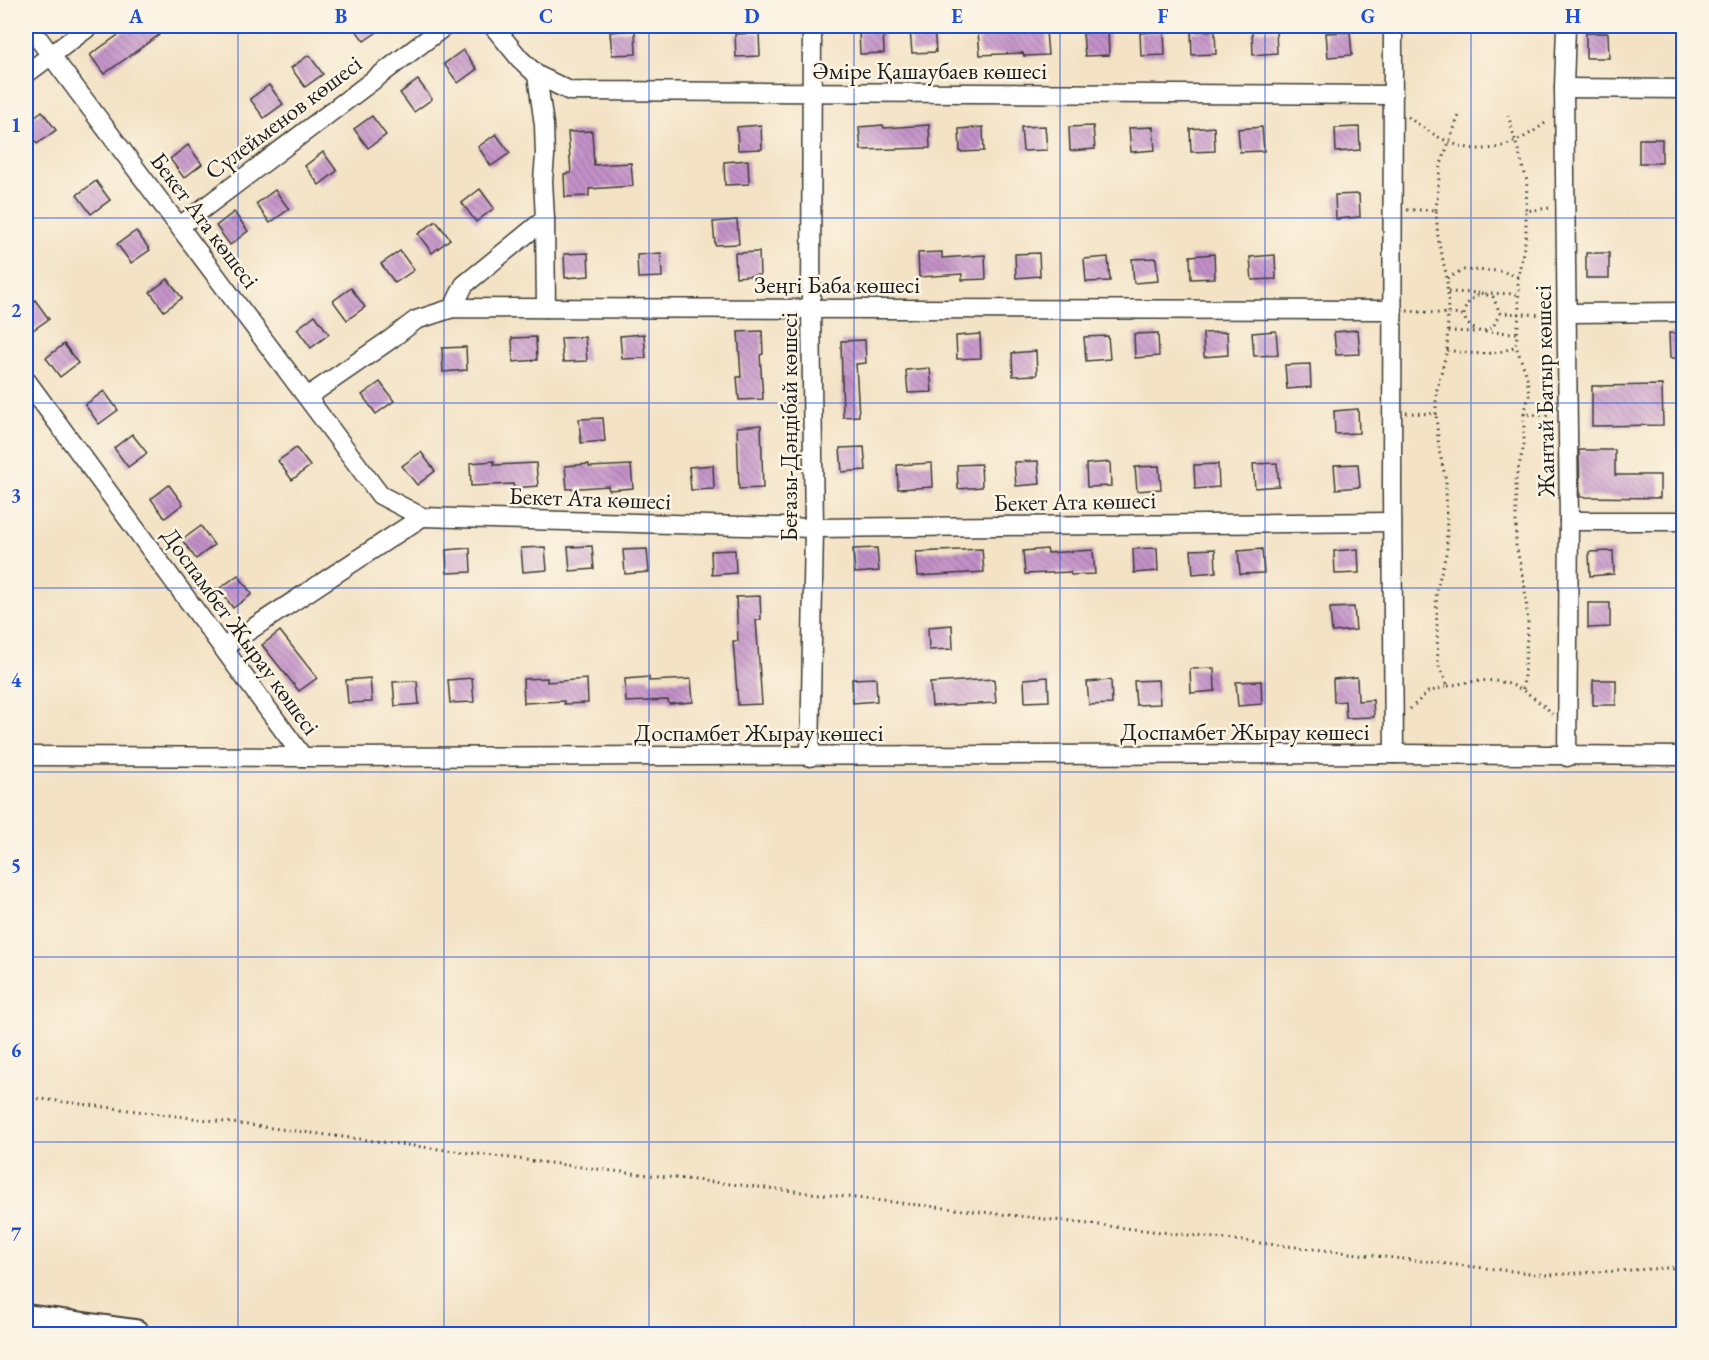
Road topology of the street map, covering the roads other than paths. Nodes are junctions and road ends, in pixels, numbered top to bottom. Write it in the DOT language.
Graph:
graph roads {
  1 [pos="29,26"];
  2 [pos="90,26"];
  3 [pos="445,26"];
  4 [pos="493,26"];
  5 [pos="812,26"];
  6 [pos="1393,26"];
  7 [pos="1566,26"];
  8 [pos="51,55"];
  9 [pos="26,74"];
  10 [pos="537,75"];
  11 [pos="1683,89"];
  12 [pos="812,94"];
  13 [pos="1564,97"];
  14 [pos="1393,100"];
  15 [pos="545,219"];
  16 [pos="180,225"];
  17 [pos="453,308"];
  18 [pos="546,308"];
  19 [pos="811,308"];
  20 [pos="1393,310"];
  21 [pos="1683,312"];
  22 [pos="1567,313"];
  23 [pos="26,380"];
  24 [pos="307,397"];
  25 [pos="422,518"];
  26 [pos="1569,521"];
  27 [pos="1683,521"];
  28 [pos="1392,522"];
  29 [pos="814,528"];
  30 [pos="224,647"];
  31 [pos="1394,754"];
  32 [pos="26,756"];
  33 [pos="1683,756"];
  34 [pos="303,757"];
  35 [pos="810,757"];
  36 [pos="1567,757"];
  37 [pos="26,1319"];
  38 [pos="135,1335"];
  1 -- 8 [label="street, Бекет Ата көшесі"];
  2 -- 8 [label="street"];
  3 -- 16 [label="street, Сүлейменов көшесі"];
  4 -- 10 [label="street, Әміре Қашаубаев көшесі"];
  5 -- 12 [label="street, Беғазы-Дәндібай көшесі"];
  6 -- 14 [label="street"];
  7 -- 13 [label="street, Жантай Батыр көшесі"];
  8 -- 9 [label="street"];
  8 -- 16 [label="street, Бекет Ата көшесі"];
  10 -- 12 [label="street, Әміре Қашаубаев көшесі"];
  10 -- 15 [label="street"];
  11 -- 13 [label="street"];
  12 -- 14 [label="street, Әміре Қашаубаев көшесі"];
  12 -- 19 [label="street, Беғазы-Дәндібай көшесі"];
  13 -- 22 [label="street, Жантай Батыр көшесі"];
  14 -- 20 [label="street"];
  15 -- 17 [label="street"];
  15 -- 18 [label="street"];
  16 -- 24 [label="street, Бекет Ата көшесі"];
  17 -- 18 [label="street, Зеңгі Баба көшесі"];
  17 -- 24 [label="street, Зеңгі Баба көшесі"];
  18 -- 19 [label="street, Зеңгі Баба көшесі"];
  19 -- 20 [label="street, Зеңгі Баба көшесі"];
  19 -- 29 [label="street, Беғазы-Дәндібай көшесі"];
  20 -- 28 [label="street"];
  21 -- 22 [label="street"];
  22 -- 26 [label="street, Жантай Батыр көшесі"];
  23 -- 30 [label="street, Доспамбет Жырау көшесі"];
  24 -- 25 [label="street, Бекет Ата көшесі"];
  25 -- 29 [label="street, Бекет Ата көшесі"];
  25 -- 30 [label="street"];
  26 -- 27 [label="street"];
  26 -- 36 [label="street, Жантай Батыр көшесі"];
  28 -- 29 [label="street, Бекет Ата көшесі"];
  28 -- 31 [label="street"];
  29 -- 35 [label="street, Беғазы-Дәндібай көшесі"];
  30 -- 34 [label="street, Доспамбет Жырау көшесі"];
  31 -- 35 [label="street, Доспамбет Жырау көшесі"];
  31 -- 36 [label="street, Доспамбет Жырау көшесі"];
  32 -- 34 [label="street"];
  33 -- 36 [label="street, Доспамбет Жырау көшесі"];
  34 -- 35 [label="street, Доспамбет Жырау көшесі"];
  37 -- 38 [label="highway"];
}
